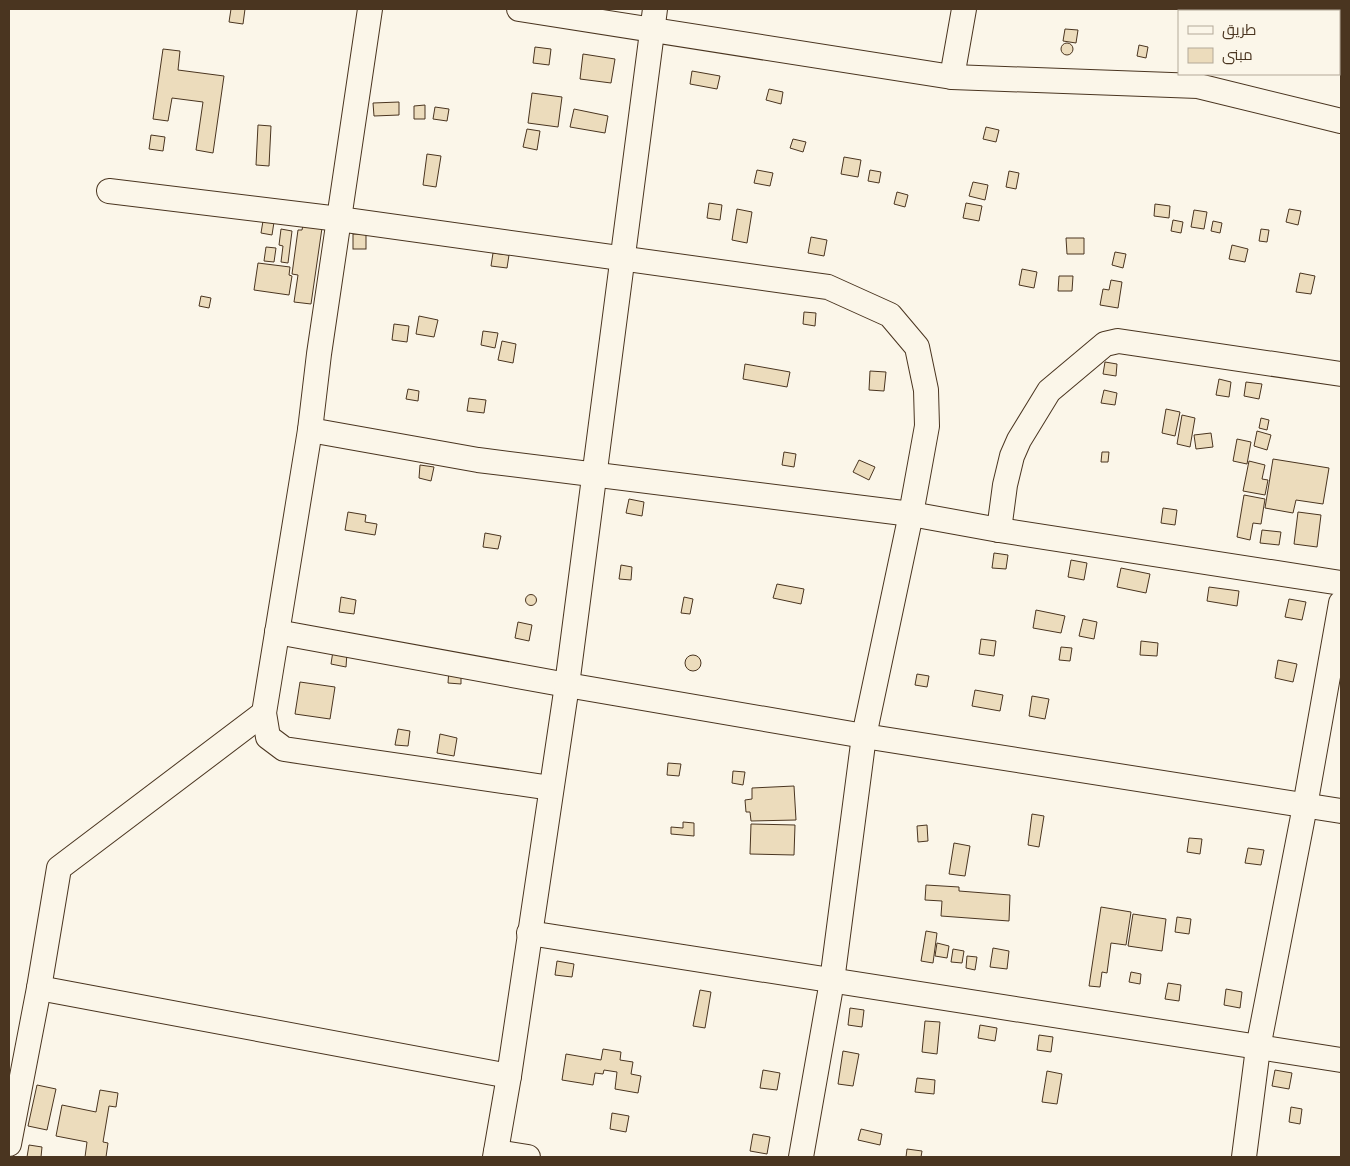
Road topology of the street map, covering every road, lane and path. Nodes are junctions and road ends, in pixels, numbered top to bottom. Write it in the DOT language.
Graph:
graph roads {
  1 [pos="370,9"];
  2 [pos="519,9"];
  3 [pos="964,9"];
  4 [pos="653,19"];
  5 [pos="952,77"];
  6 [pos="1341,121"];
  7 [pos="108,191"];
  8 [pos="339,219"];
  9 [pos="622,258"];
  10 [pos="1341,374"];
  11 [pos="310,430"];
  12 [pos="594,475"];
  13 [pos="911,514"];
  14 [pos="999,530"];
  15 [pos="1341,583"];
  16 [pos="1341,603"];
  17 [pos="277,632"];
  18 [pos="567,685"];
  19 [pos="264,712"];
  20 [pos="864,736"];
  21 [pos="551,788"];
  22 [pos="1305,806"];
  23 [pos="1341,811"];
  24 [pos="529,933"];
  25 [pos="832,980"];
  26 [pos="39,988"];
  27 [pos="1258,1048"];
  28 [pos="1341,1060"];
  29 [pos="509,1076"];
  30 [pos="9,1144"];
  31 [pos="495,1154"];
  32 [pos="528,1157"];
  33 [pos="801,1157"];
  34 [pos="1244,1157"];
  1 -- 8 [label="street"];
  2 -- 4 [label="street"];
  3 -- 5 [label="street"];
  4 -- 5 [label="street"];
  4 -- 9 [label="street"];
  5 -- 6 [label="street"];
  7 -- 8 [label="street"];
  8 -- 9 [label="street"];
  8 -- 11 [label="street"];
  9 -- 12 [label="street"];
  9 -- 13 [label="street"];
  10 -- 14 [label="street"];
  11 -- 12 [label="street"];
  11 -- 17 [label="street"];
  12 -- 13 [label="street"];
  12 -- 18 [label="street"];
  13 -- 14 [label="street"];
  13 -- 20 [label="street"];
  14 -- 15 [label="street"];
  16 -- 22 [label="street"];
  17 -- 18 [label="street"];
  17 -- 19 [label="street"];
  18 -- 20 [label="street"];
  18 -- 21 [label="street"];
  19 -- 21 [label="street"];
  19 -- 26 [label="street"];
  20 -- 22 [label="street"];
  20 -- 25 [label="street"];
  21 -- 24 [label="street"];
  22 -- 23 [label="street"];
  22 -- 27 [label="street"];
  24 -- 25 [label="street"];
  24 -- 29 [label="street"];
  25 -- 27 [label="street"];
  25 -- 33 [label="street"];
  26 -- 29 [label="street"];
  26 -- 30 [label="street"];
  27 -- 28 [label="street"];
  27 -- 34 [label="street"];
  29 -- 31 [label="street"];
  31 -- 32 [label="street"];
}
